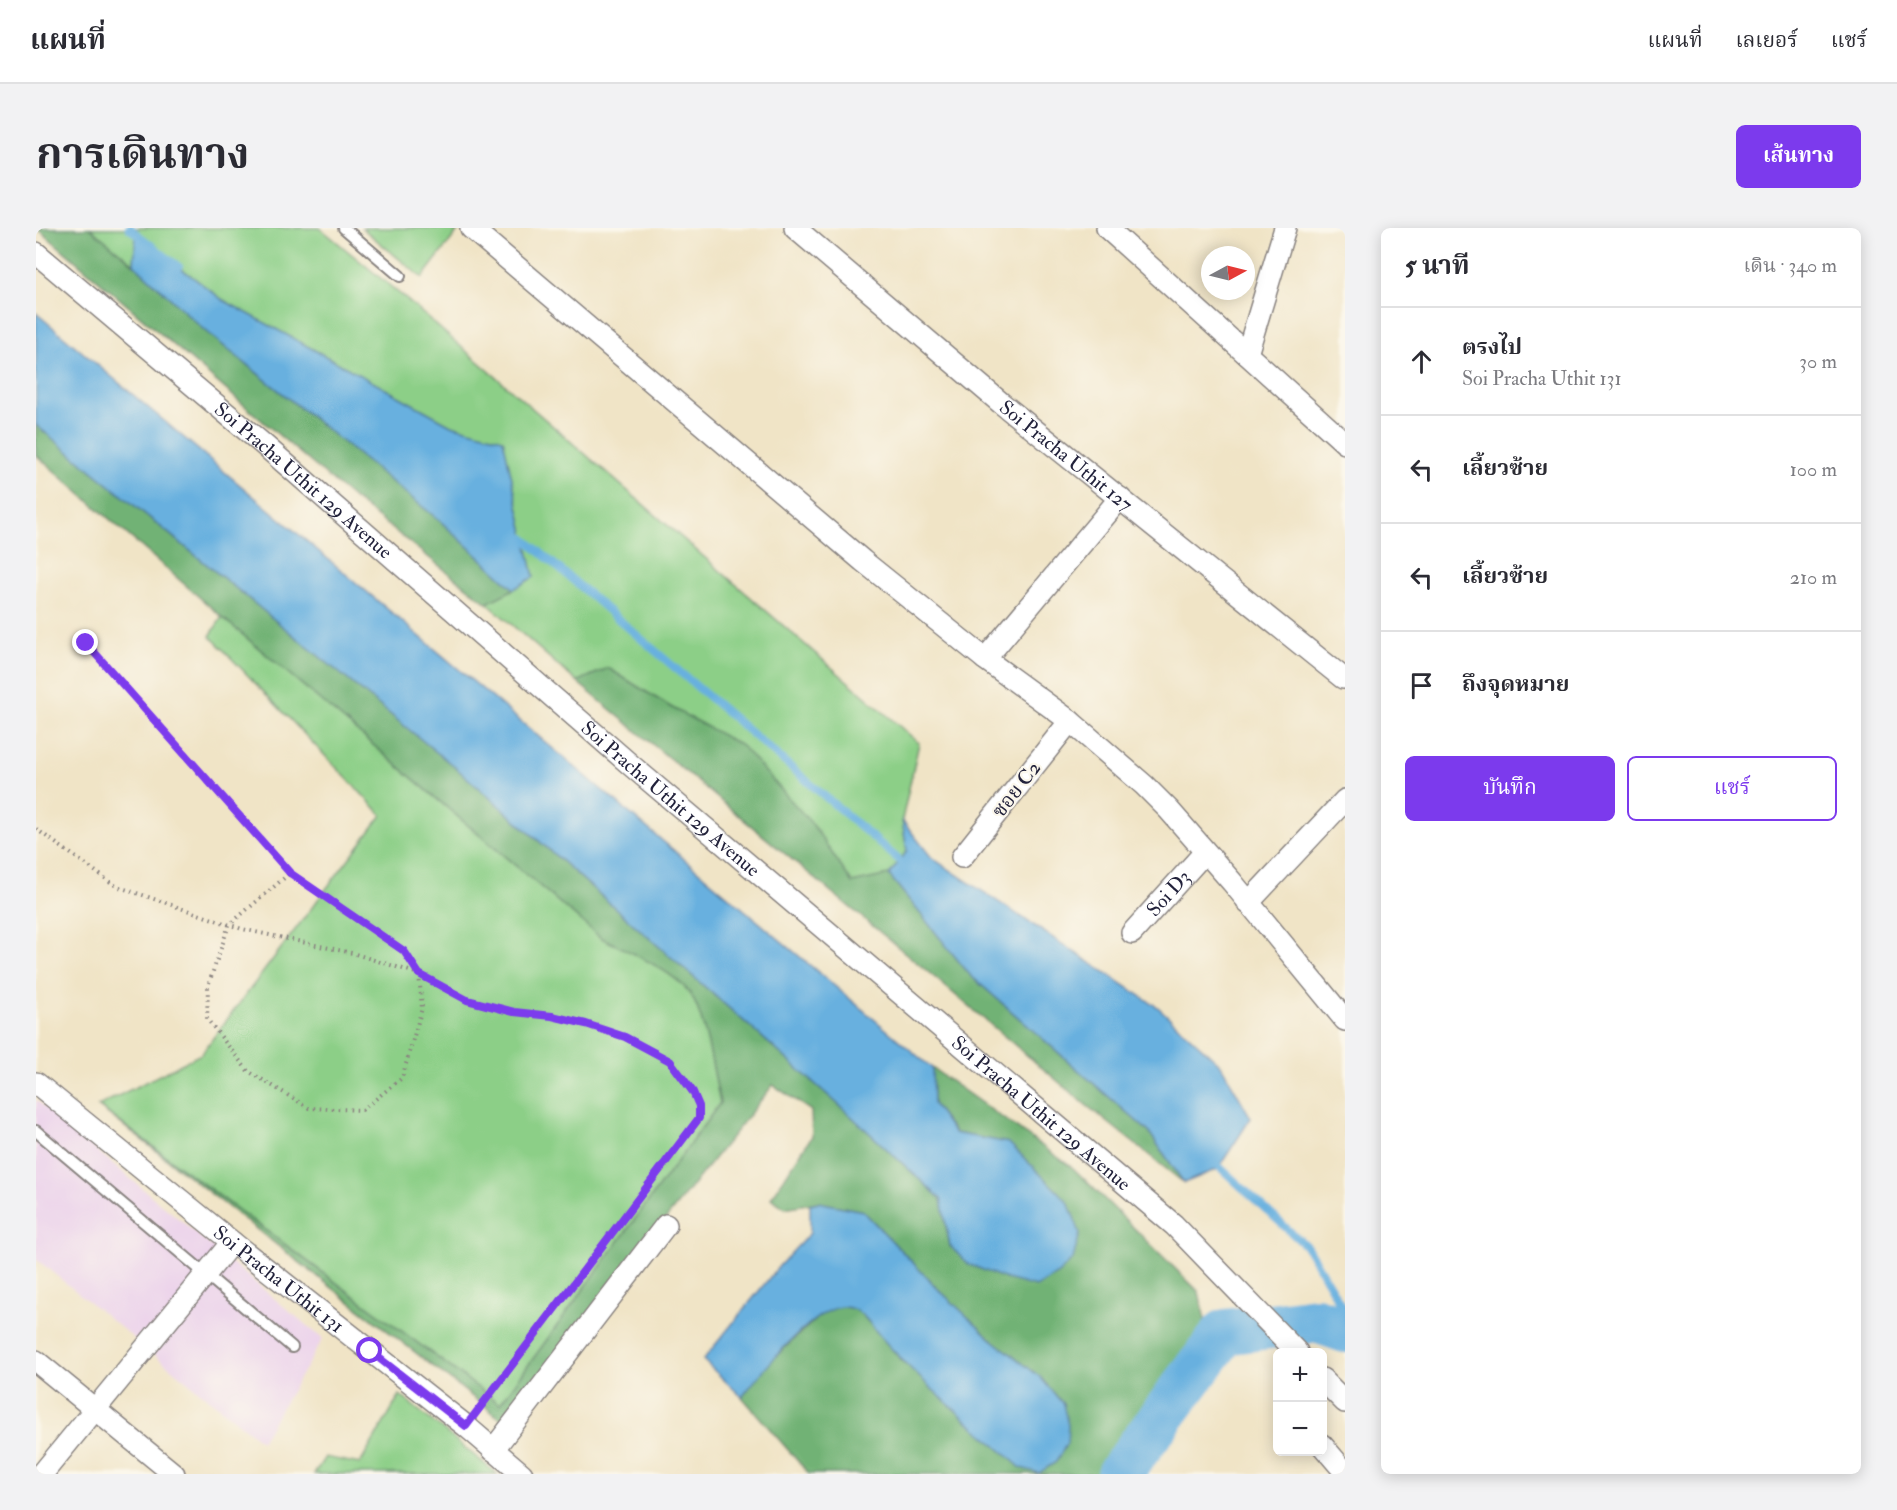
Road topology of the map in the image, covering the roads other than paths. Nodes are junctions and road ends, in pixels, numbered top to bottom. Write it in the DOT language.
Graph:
graph roads {
  1 [pos="344,228"];
  2 [pos="471,228"];
  3 [pos="795,228"];
  4 [pos="1285,228"];
  5 [pos="1119,232"];
  6 [pos="36,253"];
  7 [pos="400,276"];
  8 [pos="1247,354"];
  9 [pos="1345,443"];
  10 [pos="1120,498"];
  11 [pos="985,659"];
  12 [pos="1343,678"];
  13 [pos="1070,721"];
  14 [pos="1345,800"];
  15 [pos="1205,852"];
  16 [pos="962,857"];
  17 [pos="1248,903"];
  18 [pos="1132,933"];
  19 [pos="1345,1020"];
  20 [pos="36,1083"];
  21 [pos="36,1131"];
  22 [pos="666,1225"];
  23 [pos="232,1242"];
  24 [pos="204,1274"];
  25 [pos="292,1347"];
  26 [pos="1292,1348"];
  27 [pos="36,1361"];
  28 [pos="1327,1383"];
  29 [pos="1345,1402"];
  30 [pos="96,1410"];
  31 [pos="493,1450"];
  32 [pos="1327,1450"];
  33 [pos="1345,1472"];
  34 [pos="42,1474"];
  35 [pos="174,1474"];
  36 [pos="522,1474"];
  1 -- 7 [label="lane"];
  2 -- 11 [label="street"];
  3 -- 10 [label="street, Soi Pracha Uthit 127"];
  4 -- 8 [label="street"];
  5 -- 8 [label="street"];
  6 -- 26 [label="street, Soi Pracha Uthit 129 Avenue"];
  8 -- 9 [label="street"];
  10 -- 11 [label="street"];
  10 -- 12 [label="street, Soi Pracha Uthit 127"];
  11 -- 13 [label="street"];
  13 -- 15 [label="street"];
  13 -- 16 [label="street, ซอย C2"];
  14 -- 17 [label="street"];
  15 -- 17 [label="street"];
  15 -- 18 [label="street, Soi D3"];
  17 -- 19 [label="street"];
  20 -- 23 [label="street, Soi Pracha Uthit 131"];
  21 -- 24 [label="lane"];
  22 -- 31 [label="street"];
  23 -- 24 [label="street"];
  23 -- 31 [label="street, Soi Pracha Uthit 131"];
  24 -- 25 [label="lane"];
  24 -- 30 [label="street"];
  27 -- 30 [label="street"];
  28 -- 29 [label="street"];
  30 -- 34 [label="street"];
  30 -- 35 [label="street"];
  31 -- 36 [label="street, Soi Pracha Uthit 131"];
  32 -- 33 [label="street"];
}
